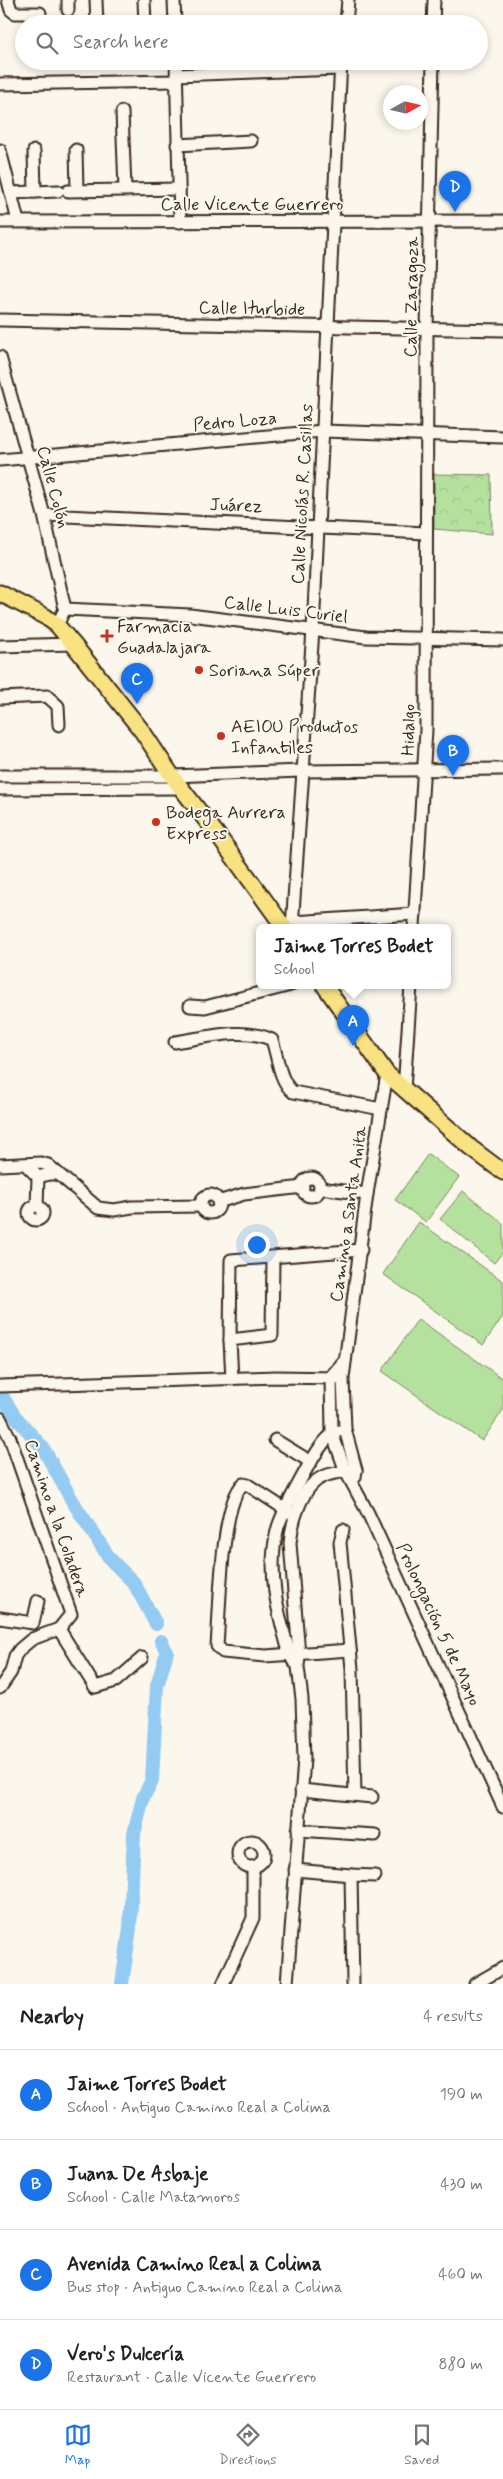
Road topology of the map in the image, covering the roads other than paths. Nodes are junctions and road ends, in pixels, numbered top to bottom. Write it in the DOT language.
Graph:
graph roads {
  1 [pos="8,0"];
  2 [pos="96,0"];
  3 [pos="144,0"];
  4 [pos="174,0"];
  5 [pos="348,0"];
  6 [pos="434,0"];
  7 [pos="40,13"];
  8 [pos="97,15"];
  9 [pos="145,15"];
  10 [pos="175,15"];
  11 [pos="347,15"];
  12 [pos="433,15"];
  13 [pos="176,70"];
  14 [pos="278,70"];
  15 [pos="341,70"];
  16 [pos="433,70"];
  17 [pos="176,78"];
  18 [pos="0,84"];
  19 [pos="122,112"];
  20 [pos="251,141"];
  21 [pos="177,145"];
  22 [pos="0,150"];
  23 [pos="76,150"];
  24 [pos="34,151"];
  25 [pos="179,189"];
  26 [pos="125,190"];
  27 [pos="68,191"];
  28 [pos="35,192"];
  29 [pos="11,193"];
  30 [pos="503,221"];
  31 [pos="0,222"];
  32 [pos="18,222"];
  33 [pos="180,222"];
  34 [pos="333,222"];
  35 [pos="430,222"];
  36 [pos="0,320"];
  37 [pos="328,327"];
  38 [pos="427,329"];
  39 [pos="503,330"];
  40 [pos="0,357"];
  41 [pos="323,431"];
  42 [pos="427,435"];
  43 [pos="503,437"];
  44 [pos="28,457"];
  45 [pos="0,460"];
  46 [pos="44,515"];
  47 [pos="318,527"];
  48 [pos="426,533"];
  49 [pos="0,593"];
  50 [pos="65,609"];
  51 [pos="57,625"];
  52 [pos="313,630"];
  53 [pos="427,638"];
  54 [pos="503,640"];
  55 [pos="73,644"];
  56 [pos="0,646"];
  57 [pos="0,698"];
  58 [pos="60,725"];
  59 [pos="503,769"];
  60 [pos="425,770"];
  61 [pos="302,771"];
  62 [pos="0,776"];
  63 [pos="46,776"];
  64 [pos="177,782"];
  65 [pos="46,789"];
  66 [pos="0,790"];
  67 [pos="415,914"];
  68 [pos="288,924"];
  69 [pos="289,924"];
  70 [pos="300,924"];
  71 [pos="414,924"];
  72 [pos="275,989"];
  73 [pos="327,989"];
  74 [pos="410,989"];
  75 [pos="190,1006"];
  76 [pos="175,1042"];
  77 [pos="387,1074"];
  78 [pos="404,1090"];
  79 [pos="381,1109"];
  80 [pos="0,1164"];
  81 [pos="25,1164"];
  82 [pos="503,1172"];
  83 [pos="58,1174"];
  84 [pos="38,1177"];
  85 [pos="367,1194"];
  86 [pos="37,1206"];
  87 [pos="360,1250"];
  88 [pos="273,1258"];
  89 [pos="230,1340"];
  90 [pos="337,1377"];
  91 [pos="232,1379"];
  92 [pos="0,1386"];
  93 [pos="0,1418"];
  94 [pos="345,1429"];
  95 [pos="332,1432"];
  96 [pos="275,1440"];
  97 [pos="311,1462"];
  98 [pos="351,1471"];
  99 [pos="290,1512"];
  100 [pos="343,1530"];
  101 [pos="38,1602"];
  102 [pos="0,1618"];
  103 [pos="59,1629"];
  104 [pos="350,1650"];
  105 [pos="142,1658"];
  106 [pos="296,1659"];
  107 [pos="0,1688"];
  108 [pos="301,1790"];
  109 [pos="355,1795"];
  110 [pos="372,1797"];
  111 [pos="503,1807"];
  112 [pos="298,1830"];
  113 [pos="375,1836"];
  114 [pos="253,1867"];
  115 [pos="295,1870"];
  116 [pos="352,1875"];
  117 [pos="375,1876"];
  118 [pos="503,1968"];
  119 [pos="224,1984"];
  120 [pos="287,1984"];
  121 [pos="353,1984"];
  122 [pos="475,1984"];
  1 -- 7 [label="street"];
  2 -- 8 [label="street"];
  3 -- 9 [label="street"];
  4 -- 10 [label="street"];
  5 -- 11 [label="street"];
  6 -- 12 [label="street"];
  13 -- 17 [label="street"];
  14 -- 17 [label="street"];
  15 -- 34 [label="street, Calle Nicolás R. Casillas"];
  16 -- 35 [label="street, Calle Zaragoza"];
  17 -- 18 [label="street"];
  17 -- 21 [label="street"];
  19 -- 26 [label="street"];
  20 -- 21 [label="street"];
  21 -- 25 [label="street"];
  22 -- 29 [label="street"];
  23 -- 27 [label="street"];
  24 -- 28 [label="street"];
  25 -- 26 [label="street"];
  25 -- 33 [label="street"];
  26 -- 27 [label="street"];
  27 -- 28 [label="street"];
  28 -- 29 [label="street"];
  29 -- 32 [label="street"];
  30 -- 35 [label="street, Calle Vicente Guerrero"];
  31 -- 32 [label="street, Calle Vicente Guerrero"];
  32 -- 33 [label="street, Calle Vicente Guerrero"];
  33 -- 34 [label="street, Calle Vicente Guerrero"];
  34 -- 35 [label="street, Calle Vicente Guerrero"];
  34 -- 37 [label="street, Calle Nicolás R. Casillas"];
  35 -- 38 [label="street, Calle Zaragoza"];
  36 -- 37 [label="street, Calle Iturbide"];
  37 -- 38 [label="street, Calle Iturbide"];
  37 -- 41 [label="street, Calle Nicolás R. Casillas"];
  38 -- 39 [label="street, Calle Iturbide"];
  38 -- 42 [label="street, Calle Zaragoza"];
  40 -- 44 [label="street, Calle Colón"];
  41 -- 42 [label="street, Pedro Loza"];
  41 -- 44 [label="street, Pedro Loza"];
  41 -- 47 [label="street, Calle Nicolás R. Casillas"];
  42 -- 43 [label="street, Pedro Loza"];
  42 -- 48 [label="street, Calle Zaragoza"];
  44 -- 45 [label="street, Pedro Loza"];
  44 -- 46 [label="street, Calle Colón"];
  46 -- 47 [label="street, Juárez"];
  46 -- 50 [label="street, Calle Colón"];
  47 -- 48 [label="street, Juárez"];
  47 -- 52 [label="street, Calle Nicolás R. Casillas"];
  48 -- 53 [label="street, Hidalgo"];
  49 -- 51 [label="main road"];
  50 -- 51 [label="street"];
  50 -- 52 [label="street, Calle Luis Curiel"];
  51 -- 55 [label="main road"];
  52 -- 53 [label="street, Calle Luis Curiel"];
  52 -- 61 [label="street, Calle Nicolás R. Casillas"];
  53 -- 54 [label="street, Calle Luis Curiel"];
  53 -- 60 [label="street, Hidalgo"];
  55 -- 56 [label="street"];
  55 -- 64 [label="main road"];
  57 -- 58 [label="street"];
  59 -- 60 [label="street"];
  60 -- 61 [label="street"];
  60 -- 67 [label="street, Hidalgo"];
  61 -- 64 [label="street"];
  61 -- 69 [label="street, Calle Nicolás R. Casillas"];
  62 -- 63 [label="street"];
  63 -- 64 [label="street"];
  63 -- 65 [label="street"];
  64 -- 65 [label="street"];
  64 -- 68 [label="main road"];
  65 -- 66 [label="street"];
  67 -- 70 [label="street"];
  67 -- 71 [label="street, Hidalgo"];
  72 -- 75 [label="street"];
  73 -- 77 [label="main road"];
  74 -- 78 [label="street"];
  76 -- 79 [label="street"];
  77 -- 78 [label="main road"];
  77 -- 79 [label="street, Camino a Santa Anita"];
  78 -- 82 [label="main road"];
  79 -- 85 [label="street, Camino a Santa Anita"];
  80 -- 81 [label="street"];
  81 -- 83 [label="street"];
  81 -- 84 [label="street"];
  83 -- 84 [label="street"];
  83 -- 85 [label="street"];
  84 -- 86 [label="street"];
  85 -- 87 [label="street, Camino a Santa Anita"];
  87 -- 88 [label="street"];
  87 -- 90 [label="street, Camino a Santa Anita"];
  88 -- 89 [label="street"];
  88 -- 89 [label="street"];
  89 -- 91 [label="street"];
  90 -- 91 [label="street"];
  90 -- 94 [label="street, Prolongación 5 de Mayo"];
  90 -- 95 [label="street, Prolongación 5 de Mayo"];
  91 -- 92 [label="street"];
  93 -- 103 [label="street, Camino a la Coladera"];
  94 -- 95 [label="street"];
  94 -- 98 [label="street, Prolongación 5 de Mayo"];
  95 -- 97 [label="street"];
  95 -- 98 [label="street, Prolongación 5 de Mayo"];
  96 -- 97 [label="street"];
  97 -- 99 [label="street"];
  98 -- 99 [label="street"];
  98 -- 111 [label="street, Prolongación 5 de Mayo"];
  99 -- 106 [label="street"];
  99 -- 106 [label="street"];
  99 -- 106 [label="street"];
  100 -- 104 [label="street"];
  101 -- 102 [label="street"];
  103 -- 105 [label="street"];
  103 -- 107 [label="street"];
  104 -- 106 [label="street"];
  104 -- 109 [label="street"];
  106 -- 108 [label="street"];
  108 -- 109 [label="street"];
  108 -- 112 [label="street"];
  109 -- 110 [label="street"];
  112 -- 113 [label="street"];
  112 -- 115 [label="street"];
  114 -- 119 [label="street"];
  115 -- 116 [label="street"];
  115 -- 120 [label="street"];
  116 -- 117 [label="street"];
  116 -- 121 [label="street"];
  118 -- 122 [label="street"];
}
